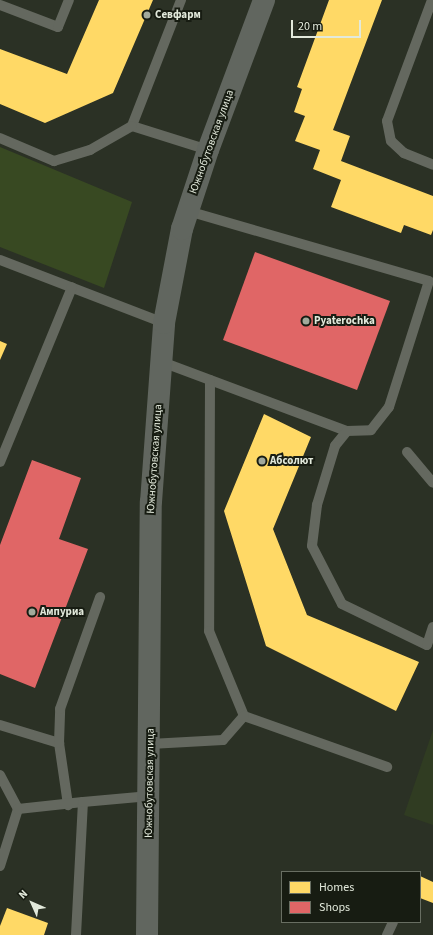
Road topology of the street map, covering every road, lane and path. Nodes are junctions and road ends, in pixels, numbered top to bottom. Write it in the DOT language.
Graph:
graph roads {
  1 [pos="69,0"];
  2 [pos="181,0"];
  3 [pos="264,0"];
  4 [pos="432,0"];
  5 [pos="0,5"];
  6 [pos="132,126"];
  7 [pos="0,138"];
  8 [pos="208,150"];
  9 [pos="433,165"];
  10 [pos="188,211"];
  11 [pos="0,260"];
  12 [pos="72,287"];
  13 [pos="164,323"];
  14 [pos="162,362"];
  15 [pos="210,380"];
  16 [pos="347,431"];
  17 [pos="407,452"];
  18 [pos="0,462"];
  19 [pos="433,483"];
  20 [pos="100,597"];
  21 [pos="433,627"];
  22 [pos="244,716"];
  23 [pos="0,725"];
  24 [pos="59,743"];
  25 [pos="150,744"];
  26 [pos="387,767"];
  27 [pos="0,775"];
  28 [pos="150,796"];
  29 [pos="84,802"];
  30 [pos="68,805"];
  31 [pos="18,808"];
  32 [pos="0,866"];
  33 [pos="393,923"];
  34 [pos="76,935"];
  35 [pos="147,935"];
  36 [pos="387,935"];
  1 -- 5 [label="lane"];
  2 -- 6 [label="lane"];
  3 -- 8 [label="street, Южнобутовская улица"];
  4 -- 9 [label="lane"];
  6 -- 7 [label="lane"];
  6 -- 8 [label="lane"];
  8 -- 10 [label="street, Южнобутовская улица"];
  10 -- 13 [label="street, Южнобутовская улица"];
  10 -- 16 [label="lane"];
  11 -- 12 [label="lane"];
  12 -- 13 [label="lane"];
  12 -- 18 [label="lane"];
  13 -- 14 [label="street, Южнобутовская улица"];
  14 -- 15 [label="lane"];
  14 -- 25 [label="street, Южнобутовская улица"];
  15 -- 16 [label="lane"];
  15 -- 22 [label="lane"];
  16 -- 21 [label="lane"];
  17 -- 19 [label="lane"];
  20 -- 24 [label="lane"];
  22 -- 25 [label="lane"];
  22 -- 26 [label="lane"];
  23 -- 24 [label="lane"];
  24 -- 30 [label="lane"];
  25 -- 28 [label="street, Южнобутовская улица"];
  27 -- 31 [label="lane"];
  28 -- 29 [label="lane"];
  28 -- 35 [label="street, Южнобутовская улица"];
  29 -- 30 [label="lane"];
  29 -- 34 [label="lane"];
  30 -- 31 [label="lane"];
  31 -- 32 [label="lane"];
  33 -- 36 [label="lane"];
}
